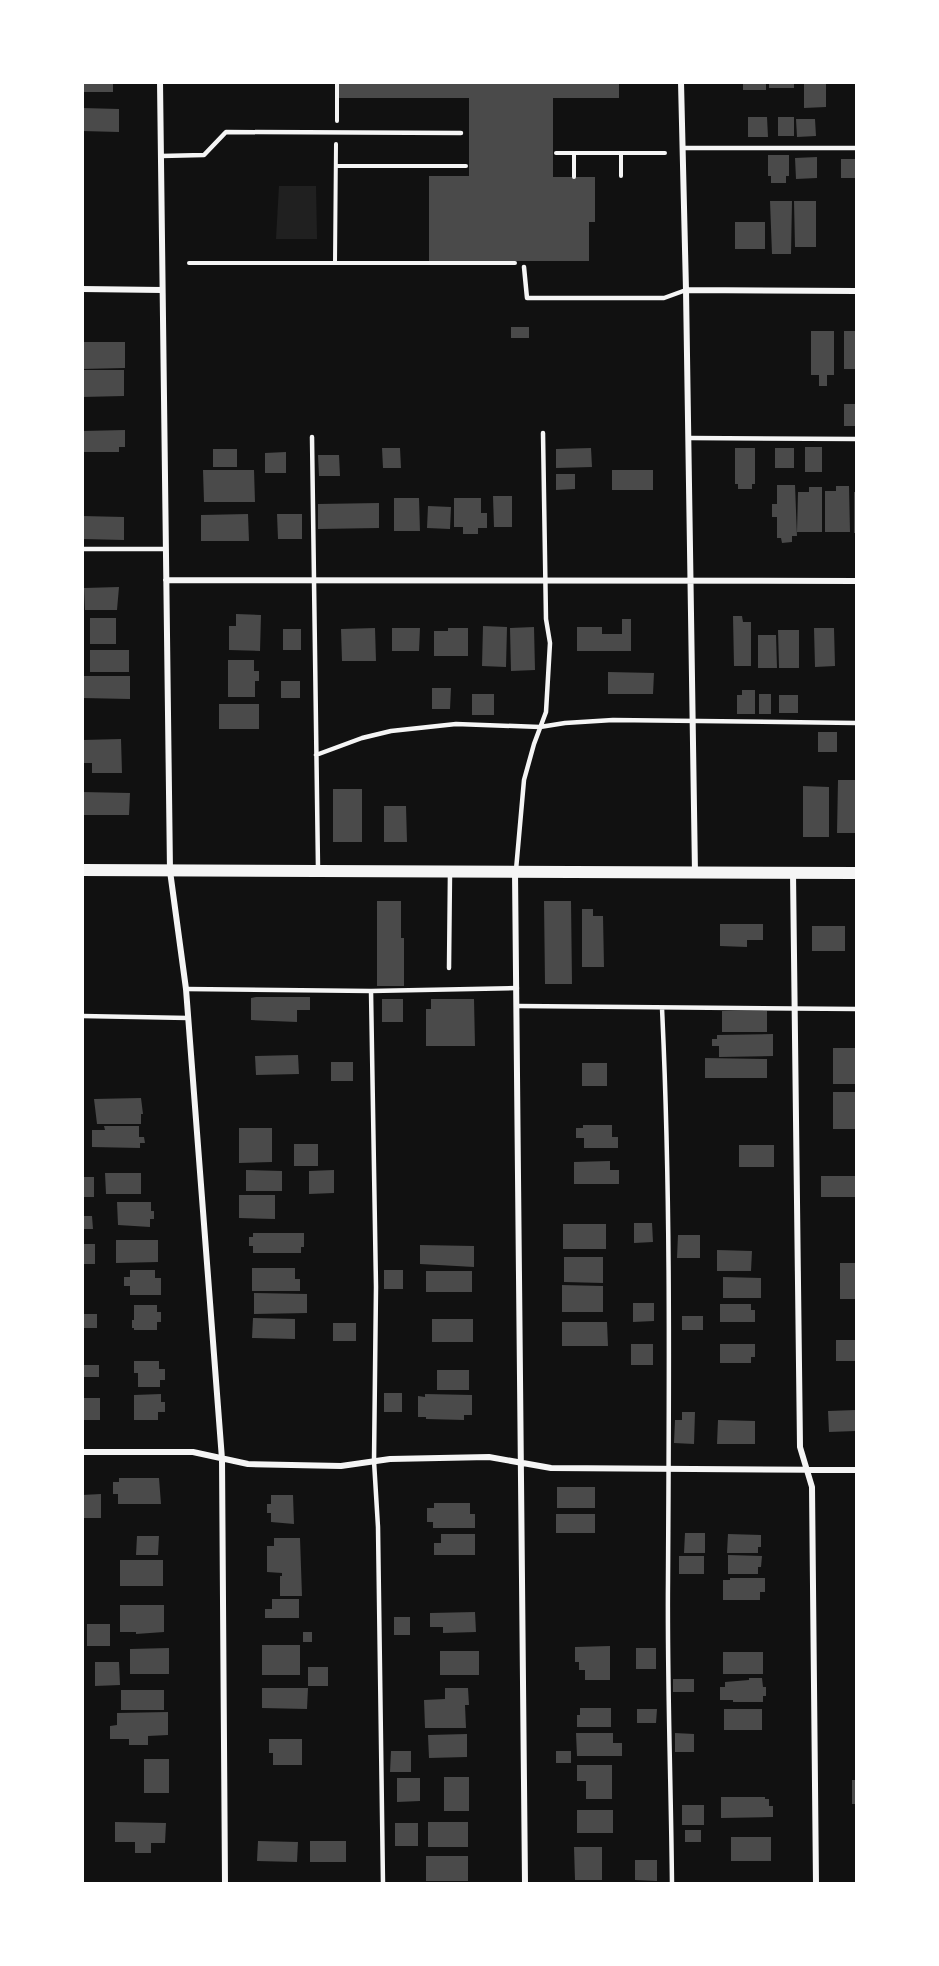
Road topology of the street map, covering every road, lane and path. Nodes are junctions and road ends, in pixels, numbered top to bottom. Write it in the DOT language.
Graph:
graph roads {
  1 [pos="160,82"];
  2 [pos="337,82"];
  3 [pos="681,82"];
  4 [pos="337,133"];
  5 [pos="461,134"];
  6 [pos="683,148"];
  7 [pos="856,148"];
  8 [pos="556,153"];
  9 [pos="574,153"];
  10 [pos="621,153"];
  11 [pos="665,153"];
  12 [pos="161,156"];
  13 [pos="336,166"];
  14 [pos="466,166"];
  15 [pos="621,176"];
  16 [pos="574,177"];
  17 [pos="189,263"];
  18 [pos="335,263"];
  19 [pos="517,263"];
  20 [pos="524,267"];
  21 [pos="82,290"];
  22 [pos="162,290"];
  23 [pos="686,290"];
  24 [pos="856,291"];
  25 [pos="543,433"];
  26 [pos="312,437"];
  27 [pos="689,438"];
  28 [pos="856,439"];
  29 [pos="82,549"];
  30 [pos="166,549"];
  31 [pos="166,580"];
  32 [pos="313,580"];
  33 [pos="545,580"];
  34 [pos="691,580"];
  35 [pos="856,581"];
  36 [pos="693,722"];
  37 [pos="856,723"];
  38 [pos="540,727"];
  39 [pos="316,755"];
  40 [pos="82,870"];
  41 [pos="170,871"];
  42 [pos="318,871"];
  43 [pos="450,872"];
  44 [pos="515,872"];
  45 [pos="695,873"];
  46 [pos="793,873"];
  47 [pos="856,873"];
  48 [pos="449,968"];
  49 [pos="517,988"];
  50 [pos="186,989"];
  51 [pos="370,991"];
  52 [pos="518,1006"];
  53 [pos="662,1008"];
  54 [pos="796,1009"];
  55 [pos="856,1009"];
  56 [pos="82,1016"];
  57 [pos="188,1018"];
  58 [pos="82,1452"];
  59 [pos="222,1459"];
  60 [pos="374,1461"];
  61 [pos="521,1462"];
  62 [pos="670,1468"];
  63 [pos="807,1470"];
  64 [pos="856,1470"];
  65 [pos="225,1884"];
  66 [pos="383,1884"];
  67 [pos="525,1884"];
  68 [pos="672,1884"];
  69 [pos="816,1884"];
  1 -- 12 [label="street"];
  2 -- 4 [label="path"];
  3 -- 6 [label="street"];
  4 -- 5 [label="lane"];
  4 -- 12 [label="lane"];
  4 -- 13 [label="path"];
  6 -- 7 [label="lane"];
  6 -- 23 [label="street"];
  8 -- 9 [label="path"];
  9 -- 10 [label="path"];
  9 -- 16 [label="path"];
  10 -- 11 [label="path"];
  10 -- 15 [label="path"];
  12 -- 22 [label="street"];
  13 -- 14 [label="path"];
  13 -- 18 [label="path"];
  17 -- 18 [label="path"];
  18 -- 19 [label="path"];
  20 -- 23 [label="lane"];
  21 -- 22 [label="street"];
  22 -- 30 [label="street"];
  23 -- 24 [label="street"];
  23 -- 27 [label="street"];
  25 -- 33 [label="lane"];
  26 -- 32 [label="lane"];
  27 -- 28 [label="lane"];
  27 -- 34 [label="street"];
  29 -- 30 [label="lane"];
  30 -- 31 [label="street"];
  31 -- 32 [label="street"];
  31 -- 41 [label="street"];
  32 -- 33 [label="street"];
  32 -- 39 [label="lane"];
  33 -- 34 [label="street"];
  33 -- 38 [label="lane"];
  34 -- 35 [label="street"];
  34 -- 36 [label="street"];
  36 -- 37 [label="lane"];
  36 -- 38 [label="lane"];
  36 -- 45 [label="street"];
  38 -- 39 [label="lane"];
  38 -- 44 [label="lane"];
  39 -- 42 [label="lane"];
  40 -- 41 [label="main road"];
  41 -- 42 [label="main road"];
  41 -- 50 [label="street"];
  42 -- 43 [label="main road"];
  43 -- 44 [label="main road"];
  43 -- 48 [label="lane"];
  44 -- 45 [label="main road"];
  44 -- 49 [label="street"];
  45 -- 46 [label="main road"];
  46 -- 47 [label="main road"];
  46 -- 54 [label="street"];
  49 -- 51 [label="lane"];
  49 -- 52 [label="street"];
  50 -- 51 [label="lane"];
  50 -- 57 [label="street"];
  51 -- 60 [label="lane"];
  52 -- 53 [label="lane"];
  52 -- 61 [label="street"];
  53 -- 54 [label="lane"];
  53 -- 62 [label="lane"];
  54 -- 55 [label="lane"];
  54 -- 63 [label="street"];
  56 -- 57 [label="lane"];
  57 -- 59 [label="street"];
  58 -- 59 [label="street"];
  59 -- 60 [label="street"];
  59 -- 65 [label="street"];
  60 -- 61 [label="street"];
  60 -- 66 [label="lane"];
  61 -- 62 [label="street"];
  61 -- 67 [label="street"];
  62 -- 63 [label="street"];
  62 -- 68 [label="lane"];
  63 -- 64 [label="street"];
  63 -- 69 [label="street"];
}
